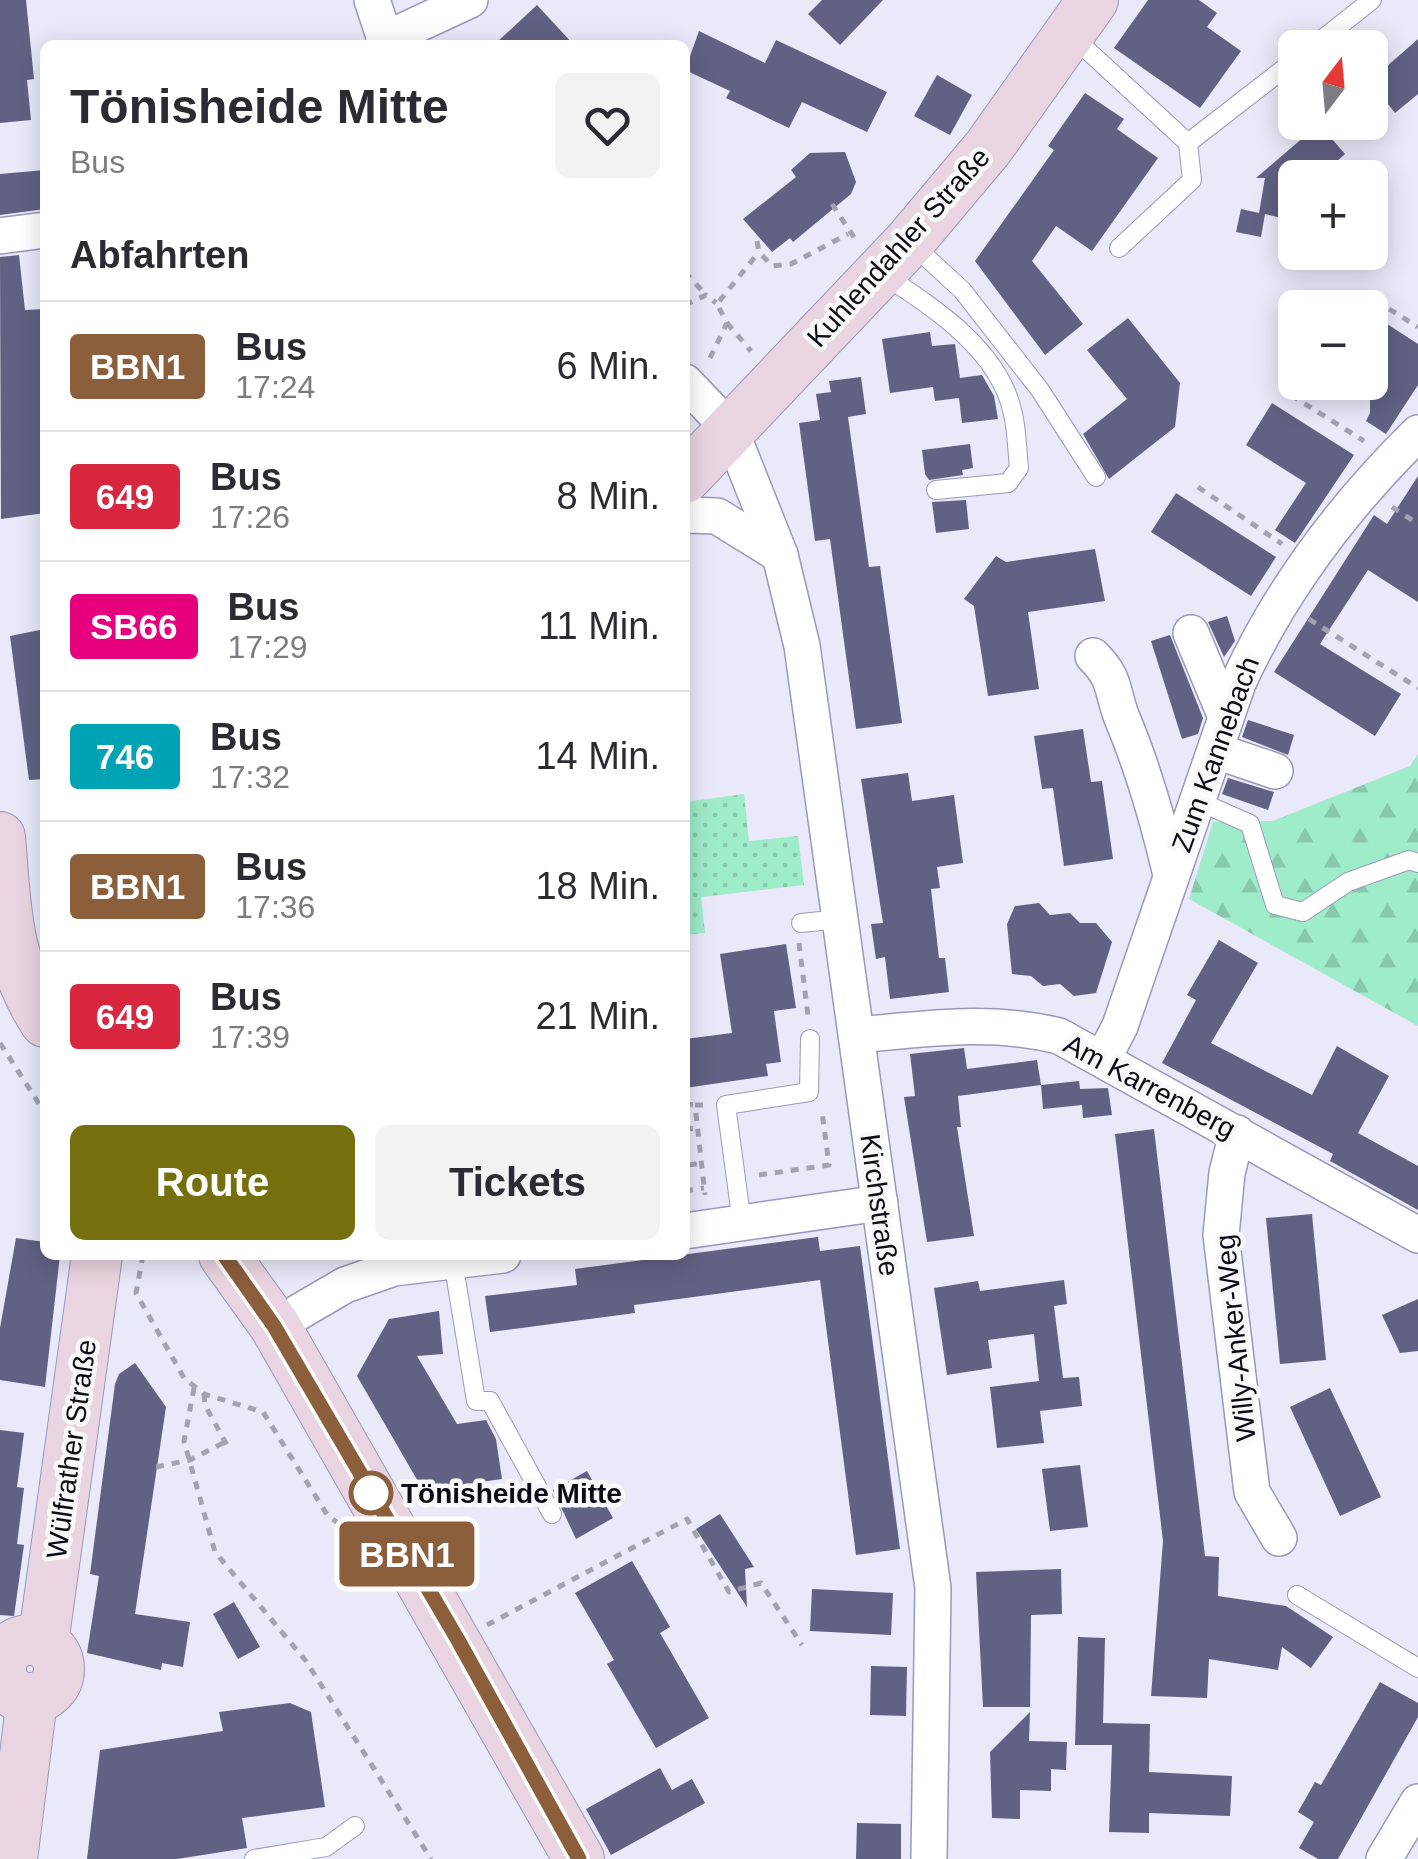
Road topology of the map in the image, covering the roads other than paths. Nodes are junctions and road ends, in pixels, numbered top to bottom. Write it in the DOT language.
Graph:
graph roads {
  1 [pos="372,0"];
  2 [pos="470,0"];
  3 [pos="1372,0"];
  4 [pos="1081,17"];
  5 [pos="1333,30"];
  6 [pos="385,40"];
  7 [pos="390,40"];
  8 [pos="1278,73"];
  9 [pos="1188,143"];
  10 [pos="40,231"];
  11 [pos="0,236"];
  12 [pos="1120,248"];
  13 [pos="894,257"];
  14 [pos="698,370"];
  15 [pos="730,429"];
  16 [pos="1418,433"];
  17 [pos="690,473"];
  18 [pos="1096,478"];
  19 [pos="936,490"];
  20 [pos="690,515"];
  21 [pos="780,555"];
  22 [pos="1191,633"];
  23 [pos="1093,656"];
  24 [pos="1221,734"];
  25 [pos="1275,771"];
  26 [pos="1198,801"];
  27 [pos="0,836"];
  28 [pos="1418,862"];
  29 [pos="1170,876"];
  30 [pos="841,918"];
  31 [pos="800,932"];
  32 [pos="5,950"];
  33 [pos="40,1014"];
  34 [pos="857,1034"];
  35 [pos="810,1039"];
  36 [pos="1104,1057"];
  37 [pos="1237,1133"];
  38 [pos="880,1203"];
  39 [pos="742,1223"];
  40 [pos="690,1231"];
  41 [pos="1418,1235"];
  42 [pos="228,1260"];
  43 [pos="468,1260"];
  44 [pos="103,1261"];
  45 [pos="453,1262"];
  46 [pos="274,1326"];
  47 [pos="552,1514"];
  48 [pos="1278,1538"];
  49 [pos="1298,1595"];
  50 [pos="15,1654"];
  51 [pos="1418,1668"];
  52 [pos="1418,1802"];
  53 [pos="355,1826"];
  54 [pos="329,1853"];
  55 [pos="12,1859"];
  56 [pos="254,1859"];
  57 [pos="579,1859"];
  58 [pos="929,1859"];
  59 [pos="1384,1859"];
  1 -- 6 [label="street"];
  2 -- 7 [label="street"];
  3 -- 5 [label="lane"];
  4 -- 9 [label="lane"];
  4 -- 13 [label="main road, Kuhlendahler Straße"];
  8 -- 9 [label="lane"];
  9 -- 12 [label="lane"];
  10 -- 11 [label="street"];
  13 -- 15 [label="main road, Kuhlendahler Straße"];
  13 -- 18 [label="lane"];
  13 -- 19 [label="lane"];
  14 -- 15 [label="street, Kirchstraße"];
  15 -- 17 [label="main road, Kuhlendahler Straße"];
  15 -- 21 [label="street, Kirchstraße"];
  16 -- 24 [label="street, Zum Kannebach"];
  20 -- 21 [label="street"];
  21 -- 30 [label="street, Kirchstraße"];
  22 -- 24 [label="street"];
  23 -- 29 [label="street"];
  24 -- 25 [label="street"];
  24 -- 26 [label="street, Zum Kannebach"];
  26 -- 28 [label="lane"];
  26 -- 29 [label="street, Zum Kannebach"];
  27 -- 32 [label="main road"];
  29 -- 36 [label="street, Zum Kannebach"];
  30 -- 31 [label="lane"];
  30 -- 34 [label="street, Kirchstraße"];
  32 -- 33 [label="main road"];
  34 -- 36 [label="street, Am Karrenberg"];
  34 -- 38 [label="street, Kirchstraße"];
  35 -- 39 [label="lane"];
  36 -- 37 [label="street, Am Karrenberg"];
  37 -- 41 [label="street, Am Karrenberg"];
  37 -- 48 [label="street, Willy-Anker-Weg"];
  38 -- 39 [label="street"];
  38 -- 58 [label="street, Kirchstraße"];
  39 -- 40 [label="street"];
  42 -- 46 [label="main road"];
  43 -- 45 [label="street"];
  44 -- 50 [label="main road, Wülfrather Straße"];
  45 -- 46 [label="street"];
  45 -- 47 [label="lane"];
  46 -- 57 [label="main road"];
  49 -- 51 [label="lane"];
  50 -- 55 [label="main road"];
  52 -- 59 [label="street"];
  53 -- 54 [label="lane"];
  54 -- 56 [label="lane"];
}
